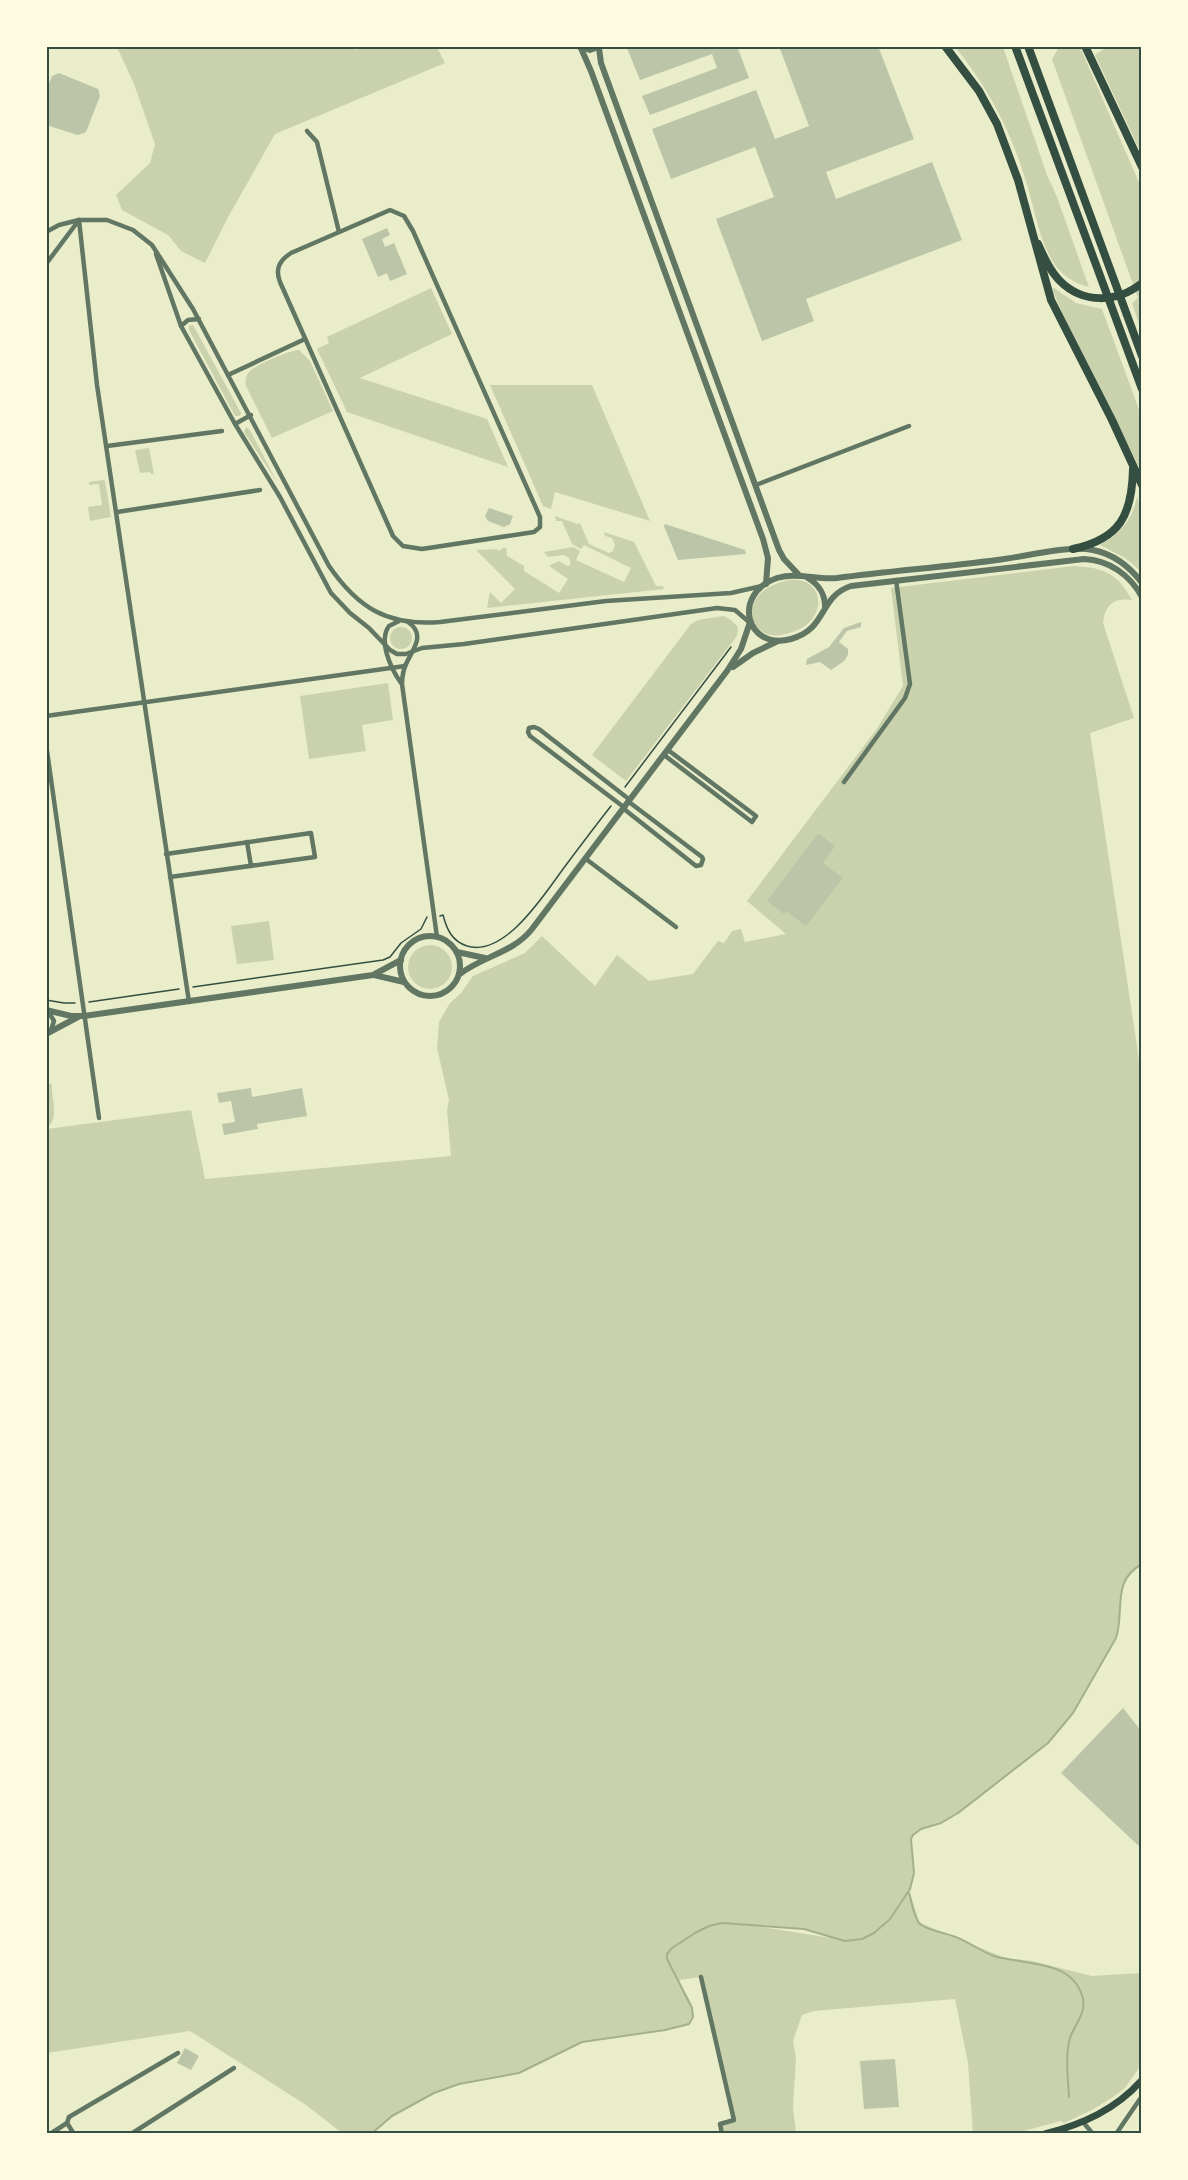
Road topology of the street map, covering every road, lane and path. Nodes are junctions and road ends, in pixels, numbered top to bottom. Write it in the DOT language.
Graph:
graph roads {
  1 [pos="580,46"];
  2 [pos="945,46"];
  3 [pos="1015,46"];
  4 [pos="1028,46"];
  5 [pos="1085,46"];
  6 [pos="600,47"];
  7 [pos="307,131"];
  8 [pos="1142,167"];
  9 [pos="79,220"];
  10 [pos="1029,224"];
  11 [pos="46,232"];
  12 [pos="339,232"];
  13 [pos="155,249"];
  14 [pos="46,264"];
  15 [pos="1142,283"];
  16 [pos="199,319"];
  17 [pos="181,326"];
  18 [pos="305,339"];
  19 [pos="1142,356"];
  20 [pos="228,375"];
  21 [pos="1142,389"];
  22 [pos="251,415"];
  23 [pos="235,424"];
  24 [pos="909,426"];
  25 [pos="222,431"];
  26 [pos="107,446"];
  27 [pos="1133,465"];
  28 [pos="756,485"];
  29 [pos="1142,485"];
  30 [pos="260,490"];
  31 [pos="117,512"];
  32 [pos="1073,549"];
  33 [pos="801,575"];
  34 [pos="896,580"];
  35 [pos="1142,583"];
  36 [pos="764,585"];
  37 [pos="1142,597"];
  38 [pos="824,610"];
  39 [pos="403,621"];
  40 [pos="750,622"];
  41 [pos="778,641"];
  42 [pos="387,646"];
  43 [pos="731,647"];
  44 [pos="413,650"];
  45 [pos="405,666"];
  46 [pos="392,668"];
  47 [pos="727,671"];
  48 [pos="402,684"];
  49 [pos="145,702"];
  50 [pos="46,716"];
  51 [pos="46,744"];
  52 [pos="666,753"];
  53 [pos="844,782"];
  54 [pos="621,793"];
  55 [pos="734,798"];
  56 [pos="615,800"];
  57 [pos="627,805"];
  58 [pos="729,805"];
  59 [pos="248,843"];
  60 [pos="166,854"];
  61 [pos="586,860"];
  62 [pos="251,866"];
  63 [pos="170,877"];
  64 [pos="442,915"];
  65 [pos="425,918"];
  66 [pos="676,927"];
  67 [pos="437,937"];
  68 [pos="456,952"];
  69 [pos="485,958"];
  70 [pos="401,960"];
  71 [pos="460,974"];
  72 [pos="373,975"];
  73 [pos="404,982"];
  74 [pos="187,988"];
  75 [pos="46,1000"];
  76 [pos="82,1002"];
  77 [pos="189,1002"];
  78 [pos="46,1010"];
  79 [pos="81,1016"];
  80 [pos="48,1033"];
  81 [pos="99,1118"];
  82 [pos="701,1977"];
  83 [pos="178,2053"];
  84 [pos="234,2068"];
  85 [pos="1142,2080"];
  86 [pos="1142,2096"];
  87 [pos="1083,2122"];
  88 [pos="67,2123"];
  89 [pos="50,2133"];
  90 [pos="74,2133"];
  91 [pos="131,2133"];
  92 [pos="722,2133"];
  93 [pos="1045,2133"];
  94 [pos="1094,2133"];
  95 [pos="1116,2133"];
  1 -- 6 [label="street"];
  1 -- 36 [label="street"];
  2 -- 10 [label="highway"];
  3 -- 21 [label="highway"];
  4 -- 19 [label="highway"];
  5 -- 8 [label="highway"];
  6 -- 28 [label="street"];
  7 -- 12 [label="street"];
  9 -- 11 [label="street"];
  9 -- 13 [label="street"];
  9 -- 14 [label="street"];
  9 -- 26 [label="street"];
  10 -- 15 [label="highway"];
  10 -- 27 [label="highway"];
  12 -- 18 [label="street"];
  12 -- 18 [label="street"];
  13 -- 16 [label="street"];
  13 -- 17 [label="street"];
  16 -- 17 [label="street"];
  16 -- 20 [label="street"];
  17 -- 23 [label="street"];
  18 -- 20 [label="street"];
  20 -- 22 [label="street"];
  22 -- 23 [label="street"];
  22 -- 39 [label="street"];
  23 -- 42 [label="street"];
  24 -- 28 [label="street"];
  25 -- 26 [label="street"];
  26 -- 31 [label="street"];
  27 -- 29 [label="highway"];
  27 -- 32 [label="highway"];
  28 -- 33 [label="street"];
  30 -- 31 [label="street"];
  31 -- 49 [label="street"];
  32 -- 33 [label="street"];
  32 -- 35 [label="street"];
  33 -- 36 [label="street"];
  33 -- 38 [label="street"];
  34 -- 37 [label="street"];
  34 -- 38 [label="street"];
  34 -- 53 [label="street"];
  36 -- 39 [label="street"];
  36 -- 40 [label="street"];
  38 -- 41 [label="street"];
  39 -- 42 [label="street"];
  39 -- 44 [label="street"];
  40 -- 41 [label="street"];
  40 -- 44 [label="street"];
  40 -- 47 [label="street"];
  41 -- 47 [label="street"];
  42 -- 44 [label="street"];
  42 -- 46 [label="street"];
  43 -- 54 [label="path"];
  44 -- 45 [label="street"];
  45 -- 46 [label="street"];
  45 -- 48 [label="street"];
  46 -- 48 [label="street"];
  46 -- 49 [label="street"];
  47 -- 52 [label="street"];
  48 -- 67 [label="street"];
  49 -- 50 [label="street"];
  49 -- 60 [label="street"];
  51 -- 76 [label="street"];
  52 -- 55 [label="street"];
  52 -- 57 [label="street"];
  52 -- 58 [label="street"];
  54 -- 56 [label="street"];
  54 -- 57 [label="street"];
  55 -- 58 [label="street"];
  55 -- 58 [label="street"];
  56 -- 57 [label="street"];
  56 -- 64 [label="path"];
  57 -- 57 [label="street"];
  57 -- 61 [label="street"];
  59 -- 60 [label="street"];
  59 -- 62 [label="street"];
  59 -- 62 [label="street"];
  60 -- 63 [label="street"];
  61 -- 66 [label="street"];
  61 -- 69 [label="street"];
  62 -- 63 [label="street"];
  63 -- 74 [label="street"];
  65 -- 74 [label="path"];
  67 -- 68 [label="street"];
  67 -- 70 [label="street"];
  68 -- 69 [label="street"];
  68 -- 71 [label="street"];
  69 -- 71 [label="street"];
  70 -- 72 [label="street"];
  70 -- 73 [label="street"];
  71 -- 73 [label="street"];
  72 -- 73 [label="street"];
  72 -- 77 [label="street"];
  74 -- 76 [label="path"];
  74 -- 77 [label="street"];
  75 -- 76 [label="path"];
  76 -- 79 [label="street"];
  77 -- 79 [label="street"];
  78 -- 79 [label="street"];
  78 -- 80 [label="street"];
  79 -- 80 [label="street"];
  79 -- 81 [label="street"];
  82 -- 92 [label="street"];
  83 -- 88 [label="street"];
  84 -- 91 [label="street"];
  85 -- 87 [label="main road"];
  86 -- 95 [label="street"];
  87 -- 93 [label="main road"];
  87 -- 94 [label="street"];
  88 -- 89 [label="street"];
  88 -- 90 [label="street"];
}
